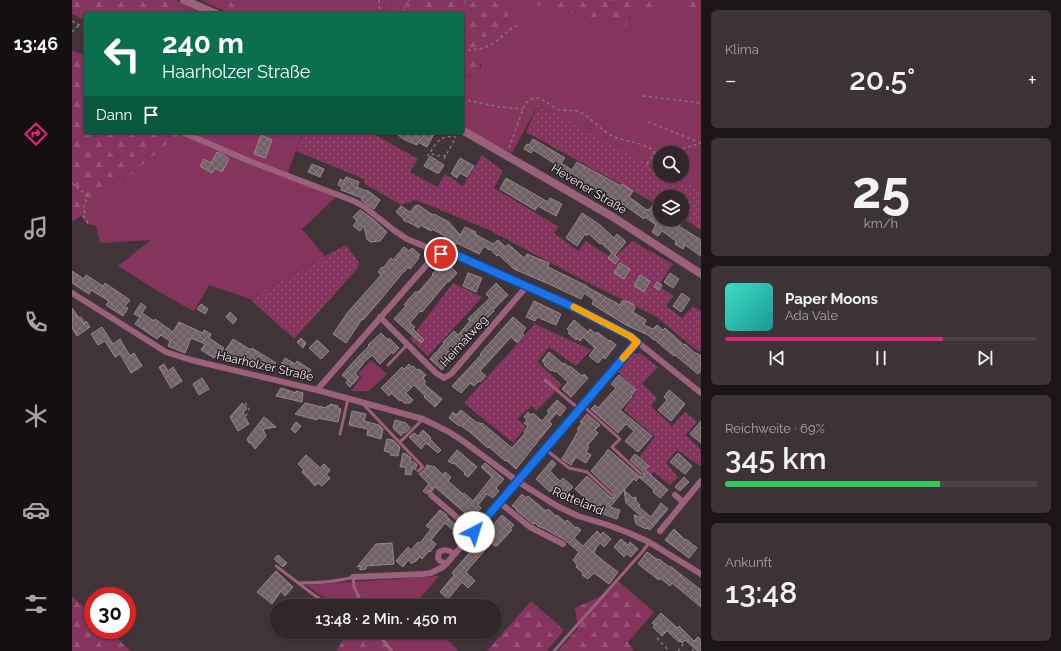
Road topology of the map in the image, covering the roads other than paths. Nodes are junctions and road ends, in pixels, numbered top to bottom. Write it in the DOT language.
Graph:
graph roads {
  1 [pos="184,0"];
  2 [pos="212,12"];
  3 [pos="464,131"];
  4 [pos="187,134"];
  5 [pos="436,256"];
  6 [pos="701,274"];
  7 [pos="527,286"];
  8 [pos="72,293"];
  9 [pos="380,317"];
  10 [pos="637,342"];
  11 [pos="408,344"];
  12 [pos="388,364"];
  13 [pos="545,380"];
  14 [pos="317,390"];
  15 [pos="701,393"];
  16 [pos="349,398"];
  17 [pos="361,401"];
  18 [pos="581,407"];
  19 [pos="423,419"];
  20 [pos="340,434"];
  21 [pos="401,441"];
  22 [pos="545,449"];
  23 [pos="418,471"];
  24 [pos="641,474"];
  25 [pos="517,481"];
  26 [pos="701,481"];
  27 [pos="431,495"];
  28 [pos="612,495"];
  29 [pos="675,495"];
  30 [pos="499,502"];
  31 [pos="684,502"];
  32 [pos="660,531"];
  33 [pos="474,532"];
  34 [pos="649,542"];
  35 [pos="563,544"];
  36 [pos="454,554"];
  37 [pos="447,563"];
  38 [pos="276,566"];
  39 [pos="701,574"];
  40 [pos="353,577"];
  41 [pos="299,583"];
  42 [pos="320,599"];
  43 [pos="360,599"];
  44 [pos="382,639"];
  45 [pos="392,651"];
  46 [pos="554,651"];
  1 -- 2 [label="street"];
  3 -- 6 [label="street, Hevener Straße"];
  4 -- 5 [label="street"];
  5 -- 7 [label="street"];
  5 -- 9 [label="street, Haarholzer Straße"];
  7 -- 10 [label="street"];
  7 -- 11 [label="street, Heimatweg"];
  8 -- 14 [label="street, Haarholzer Straße"];
  9 -- 11 [label="street, Heimatweg"];
  9 -- 14 [label="street, Haarholzer Straße"];
  10 -- 15 [label="street"];
  10 -- 18 [label="street"];
  11 -- 12 [label="lane"];
  13 -- 18 [label="lane"];
  14 -- 16 [label="street, Rotteland"];
  16 -- 17 [label="street, Rotteland"];
  16 -- 20 [label="lane"];
  17 -- 19 [label="street, Rotteland"];
  17 -- 23 [label="lane"];
  18 -- 22 [label="street"];
  18 -- 24 [label="lane"];
  19 -- 21 [label="lane"];
  19 -- 25 [label="street, Rotteland"];
  22 -- 25 [label="street"];
  22 -- 28 [label="lane"];
  25 -- 30 [label="street"];
  25 -- 34 [label="street, Rotteland"];
  26 -- 31 [label="street"];
  27 -- 33 [label="street"];
  29 -- 31 [label="street"];
  30 -- 33 [label="street"];
  30 -- 35 [label="street"];
  31 -- 32 [label="street"];
  33 -- 36 [label="street"];
  34 -- 39 [label="street, Rotteland"];
  34 -- 46 [label="lane"];
  36 -- 37 [label="street"];
  36 -- 37 [label="street"];
  37 -- 40 [label="street"];
  38 -- 41 [label="lane"];
  40 -- 41 [label="lane"];
  40 -- 43 [label="lane"];
  41 -- 42 [label="lane"];
  44 -- 45 [label="lane"];
}
